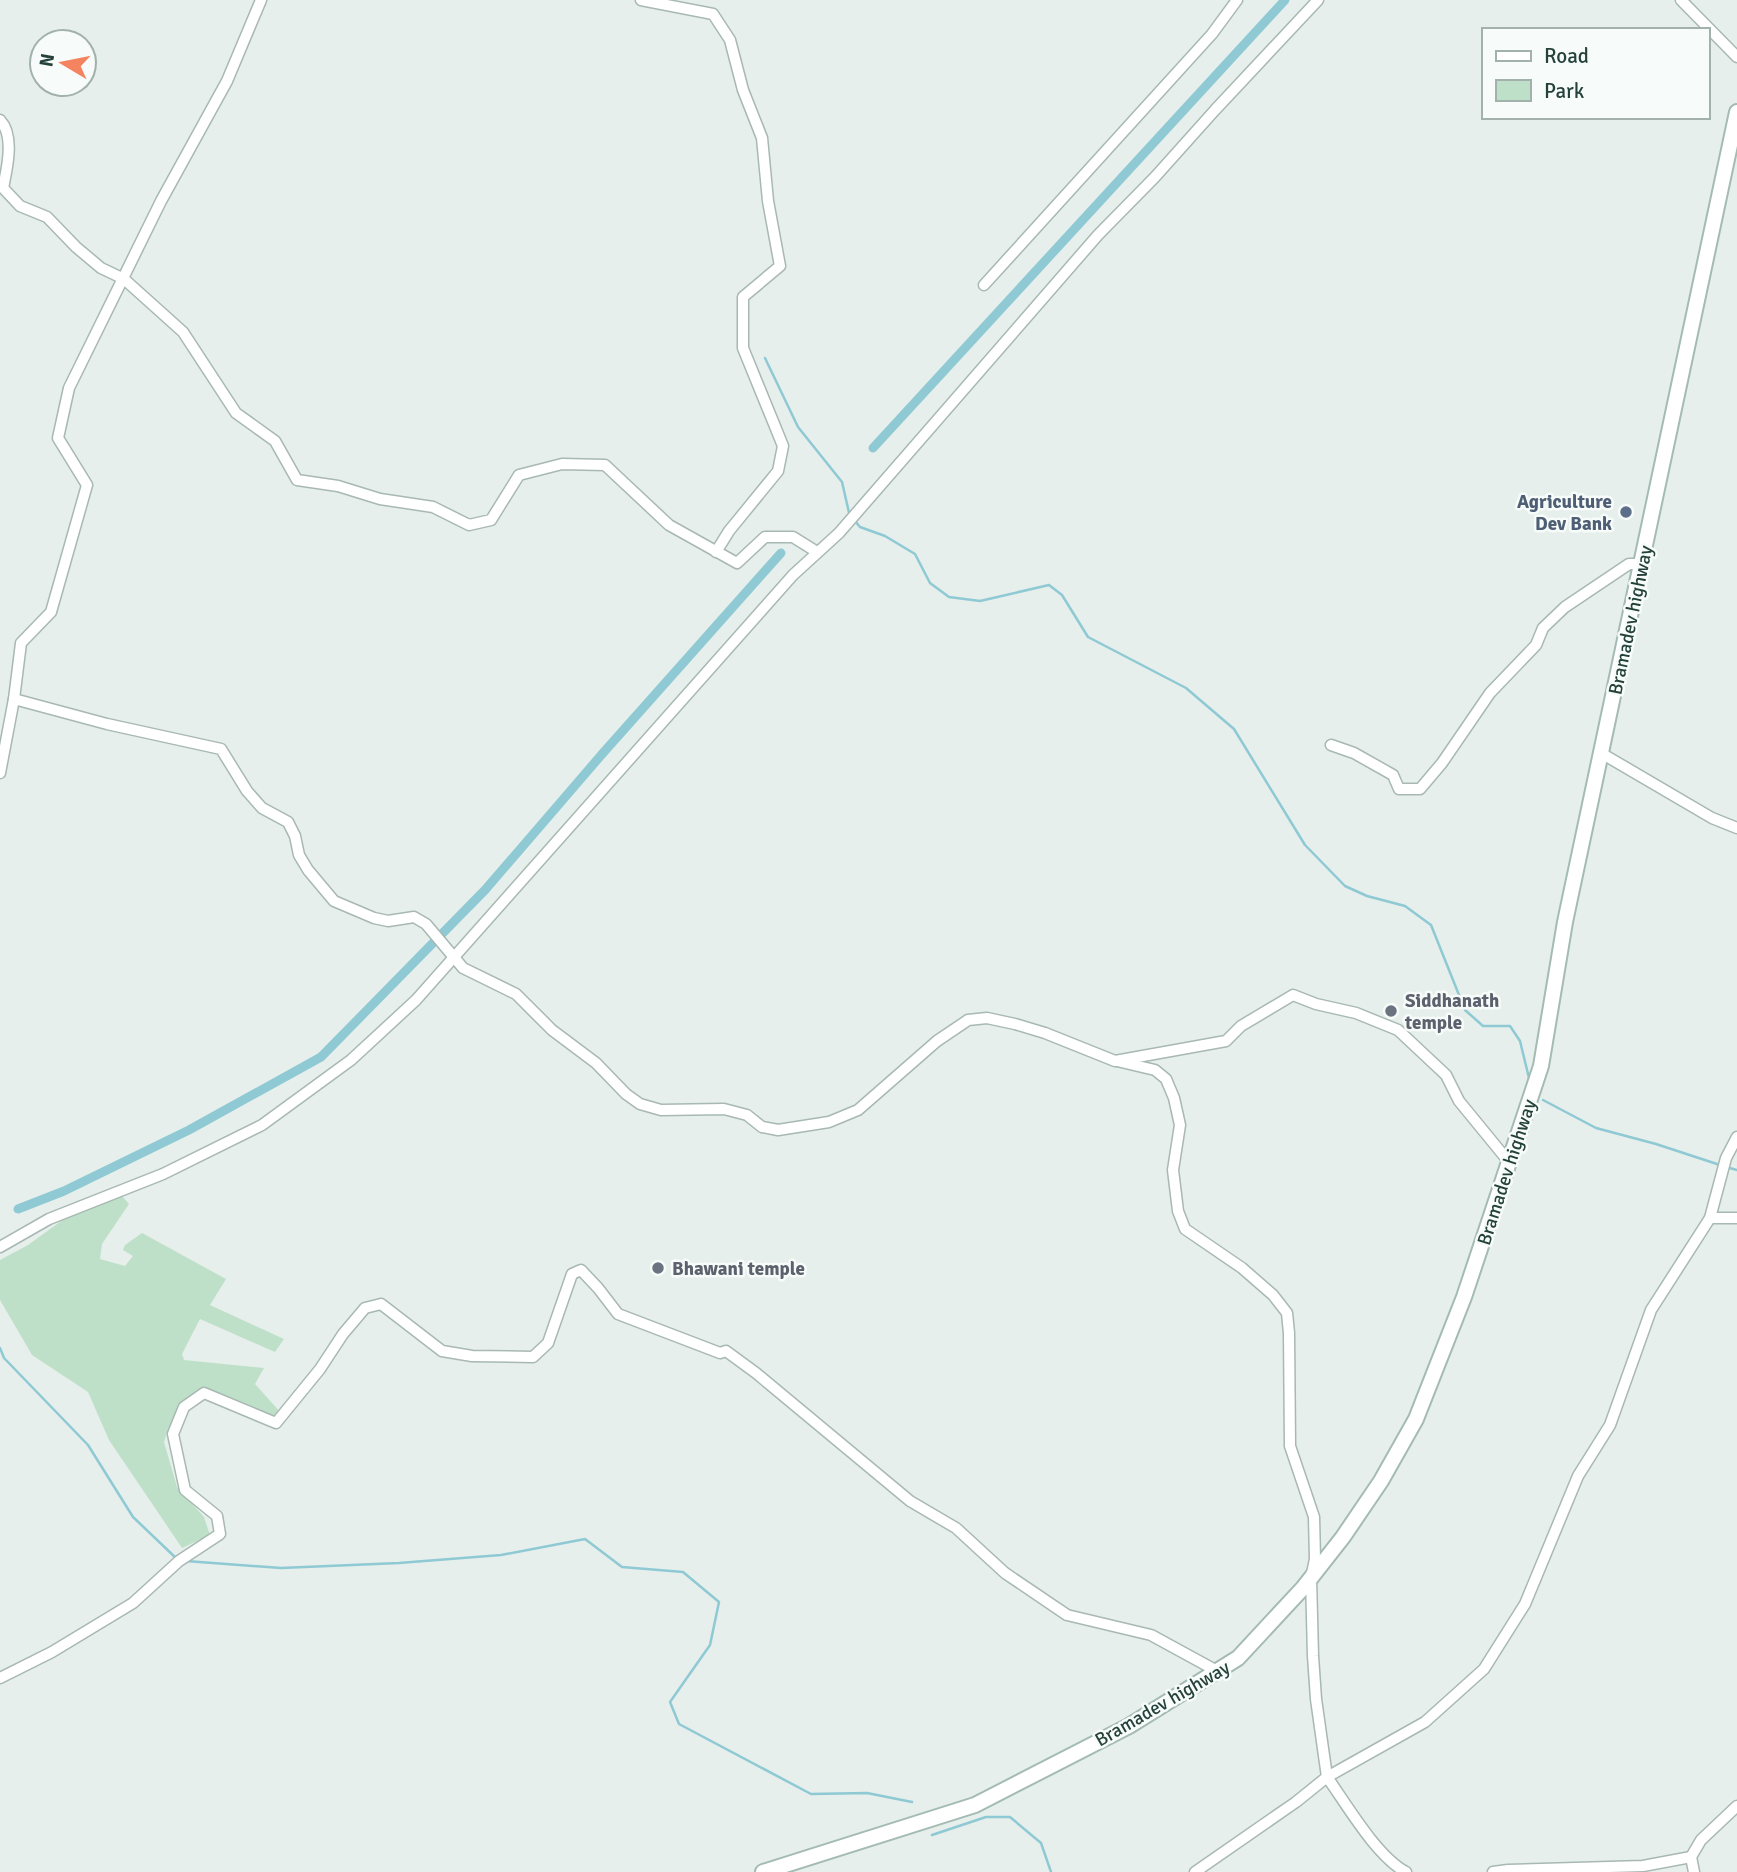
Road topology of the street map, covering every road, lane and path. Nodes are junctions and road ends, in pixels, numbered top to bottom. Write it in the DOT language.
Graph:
graph roads {
  1 [pos="261,0"];
  2 [pos="641,0"];
  3 [pos="1237,0"];
  4 [pos="1318,0"];
  5 [pos="1681,0"];
  6 [pos="1709,28"];
  7 [pos="1709,28"];
  8 [pos="1737,57"];
  9 [pos="1737,112"];
  10 [pos="0,120"];
  11 [pos="124,279"];
  12 [pos="984,285"];
  13 [pos="716,552"];
  14 [pos="817,552"];
  15 [pos="1642,564"];
  16 [pos="15,699"];
  17 [pos="1331,745"];
  18 [pos="1601,753"];
  19 [pos="0,773"];
  20 [pos="1737,828"];
  21 [pos="454,955"];
  22 [pos="1115,1061"];
  23 [pos="1737,1137"];
  24 [pos="1509,1162"];
  25 [pos="1710,1218"];
  26 [pos="1737,1218"];
  27 [pos="0,1247"];
  28 [pos="1311,1578"];
  29 [pos="1217,1671"];
  30 [pos="0,1678"];
  31 [pos="1327,1777"];
  32 [pos="1737,1806"];
  33 [pos="1691,1857"];
  34 [pos="763,1872"];
  35 [pos="1195,1872"];
  36 [pos="1406,1872"];
  37 [pos="1493,1872"];
  38 [pos="1694,1872"];
  1 -- 11 [label="street"];
  2 -- 13 [label="street"];
  3 -- 12 [label="street"];
  4 -- 14 [label="street"];
  5 -- 6 [label="street"];
  7 -- 8 [label="street"];
  9 -- 15 [label="street, Bramadev highway"];
  10 -- 11 [label="street"];
  11 -- 13 [label="street"];
  11 -- 16 [label="street"];
  13 -- 14 [label="street"];
  14 -- 21 [label="street"];
  15 -- 17 [label="street"];
  15 -- 18 [label="street, Bramadev highway"];
  16 -- 19 [label="street"];
  16 -- 21 [label="street"];
  18 -- 20 [label="street"];
  18 -- 24 [label="street, Bramadev highway"];
  21 -- 22 [label="street"];
  21 -- 27 [label="street"];
  22 -- 24 [label="street"];
  22 -- 28 [label="street"];
  23 -- 25 [label="street"];
  24 -- 28 [label="street, Bramadev highway"];
  25 -- 26 [label="street"];
  25 -- 31 [label="street"];
  28 -- 29 [label="street, Bramadev highway"];
  28 -- 31 [label="street"];
  29 -- 30 [label="street"];
  29 -- 34 [label="street, Bramadev highway"];
  31 -- 35 [label="street"];
  31 -- 36 [label="street"];
  32 -- 33 [label="street"];
  33 -- 37 [label="street"];
  33 -- 38 [label="street"];
}
